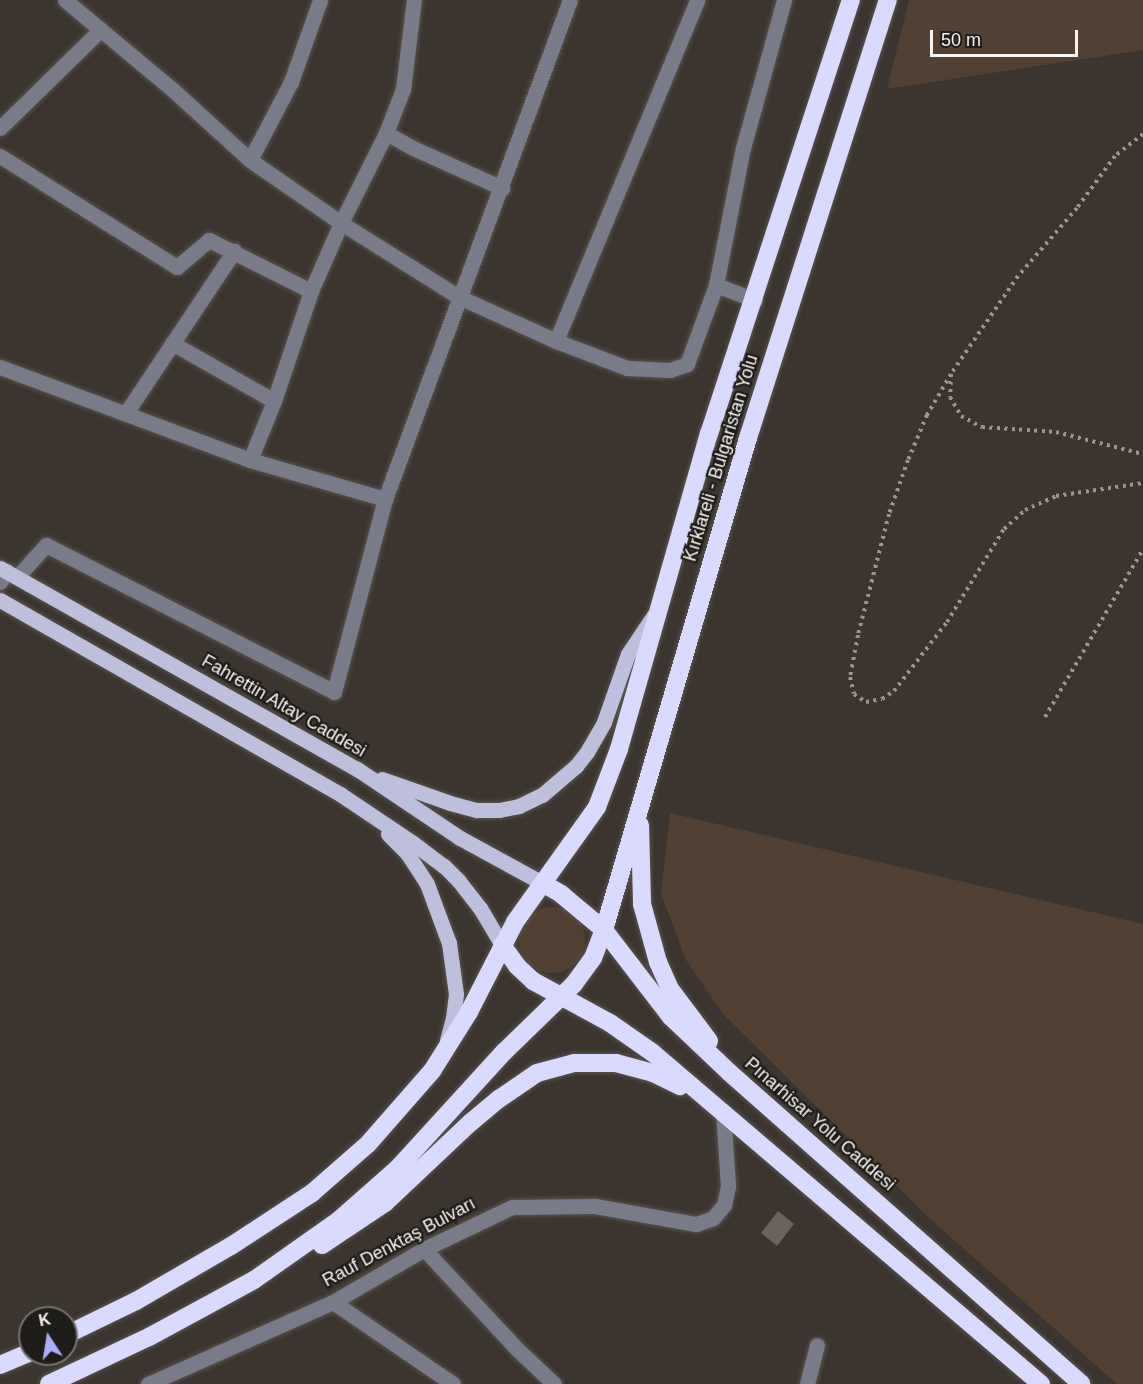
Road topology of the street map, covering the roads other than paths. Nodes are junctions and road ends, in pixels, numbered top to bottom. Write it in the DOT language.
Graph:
graph roads {
  1 [pos="65,0"];
  2 [pos="318,0"];
  3 [pos="414,0"];
  4 [pos="570,0"];
  5 [pos="697,0"];
  6 [pos="784,0"];
  7 [pos="851,0"];
  8 [pos="888,0"];
  9 [pos="101,28"];
  10 [pos="0,128"];
  11 [pos="386,133"];
  12 [pos="0,156"];
  13 [pos="250,160"];
  14 [pos="502,188"];
  15 [pos="340,224"];
  16 [pos="234,251"];
  17 [pos="716,285"];
  18 [pos="311,291"];
  19 [pos="459,297"];
  20 [pos="754,300"];
  21 [pos="556,341"];
  22 [pos="172,343"];
  23 [pos="0,367"];
  24 [pos="274,401"];
  25 [pos="126,413"];
  26 [pos="250,460"];
  27 [pos="385,499"];
  28 [pos="6,574"];
  29 [pos="0,600"];
  30 [pos="660,604"];
  31 [pos="357,769"];
  32 [pos="340,794"];
  33 [pos="639,807"];
  34 [pos="544,884"];
  35 [pos="604,930"];
  36 [pos="502,945"];
  37 [pos="561,997"];
  38 [pos="441,1058"];
  39 [pos="730,1073"];
  40 [pos="723,1111"];
  41 [pos="424,1249"];
  42 [pos="273,1268"];
  43 [pos="333,1302"];
  44 [pos="78,1329"];
  45 [pos="817,1345"];
  46 [pos="18,1357"];
  47 [pos="0,1365"];
  48 [pos="49,1384"];
  49 [pos="148,1384"];
  50 [pos="453,1384"];
  51 [pos="554,1384"];
  52 [pos="807,1384"];
  53 [pos="1041,1384"];
  54 [pos="1081,1384"];
  1 -- 9 [label="street"];
  2 -- 13 [label="street"];
  3 -- 11 [label="street"];
  4 -- 14 [label="street"];
  5 -- 21 [label="street"];
  6 -- 17 [label="street"];
  7 -- 20 [label="highway, Kırklareli - Bulgaristan Yolu"];
  8 -- 33 [label="highway, Kırklareli - Bulgaristan Yolu"];
  9 -- 10 [label="street"];
  9 -- 13 [label="street"];
  11 -- 14 [label="street"];
  11 -- 15 [label="street"];
  12 -- 16 [label="street"];
  13 -- 15 [label="street"];
  14 -- 19 [label="street"];
  15 -- 18 [label="street"];
  15 -- 19 [label="street"];
  16 -- 18 [label="street"];
  16 -- 22 [label="street"];
  17 -- 20 [label="street"];
  17 -- 21 [label="street"];
  18 -- 24 [label="street"];
  19 -- 21 [label="street"];
  19 -- 27 [label="street"];
  20 -- 30 [label="highway, Kırklareli - Bulgaristan Yolu"];
  22 -- 24 [label="street"];
  22 -- 25 [label="street"];
  23 -- 25 [label="street"];
  24 -- 26 [label="street"];
  25 -- 26 [label="street"];
  26 -- 27 [label="street"];
  27 -- 28 [label="street"];
  28 -- 31 [label="main road, Fahrettin Altay Caddesi"];
  29 -- 32 [label="main road"];
  30 -- 31 [label="main road"];
  30 -- 34 [label="highway, Kırklareli - Bulgaristan Yolu"];
  31 -- 34 [label="main road, Fahrettin Altay Caddesi"];
  32 -- 36 [label="main road"];
  32 -- 38 [label="main road"];
  33 -- 35 [label="highway, Kırklareli - Bulgaristan Yolu"];
  33 -- 39 [label="highway"];
  34 -- 35 [label="highway, Pınarhisar Yolu Caddesi"];
  34 -- 36 [label="highway"];
  35 -- 37 [label="highway"];
  35 -- 39 [label="highway, Pınarhisar Yolu Caddesi"];
  36 -- 37 [label="highway"];
  36 -- 38 [label="highway"];
  37 -- 40 [label="highway"];
  37 -- 42 [label="highway"];
  38 -- 44 [label="highway"];
  39 -- 54 [label="highway, Pınarhisar Yolu Caddesi"];
  40 -- 41 [label="street, Rauf Denktaş Bulvarı"];
  40 -- 42 [label="highway"];
  40 -- 53 [label="highway"];
  41 -- 43 [label="street, Rauf Denktaş Bulvarı"];
  41 -- 51 [label="street"];
  42 -- 48 [label="highway"];
  43 -- 49 [label="street, Rauf Denktaş Bulvarı"];
  43 -- 50 [label="street"];
  45 -- 52 [label="street"];
  46 -- 47 [label="highway"];
}
